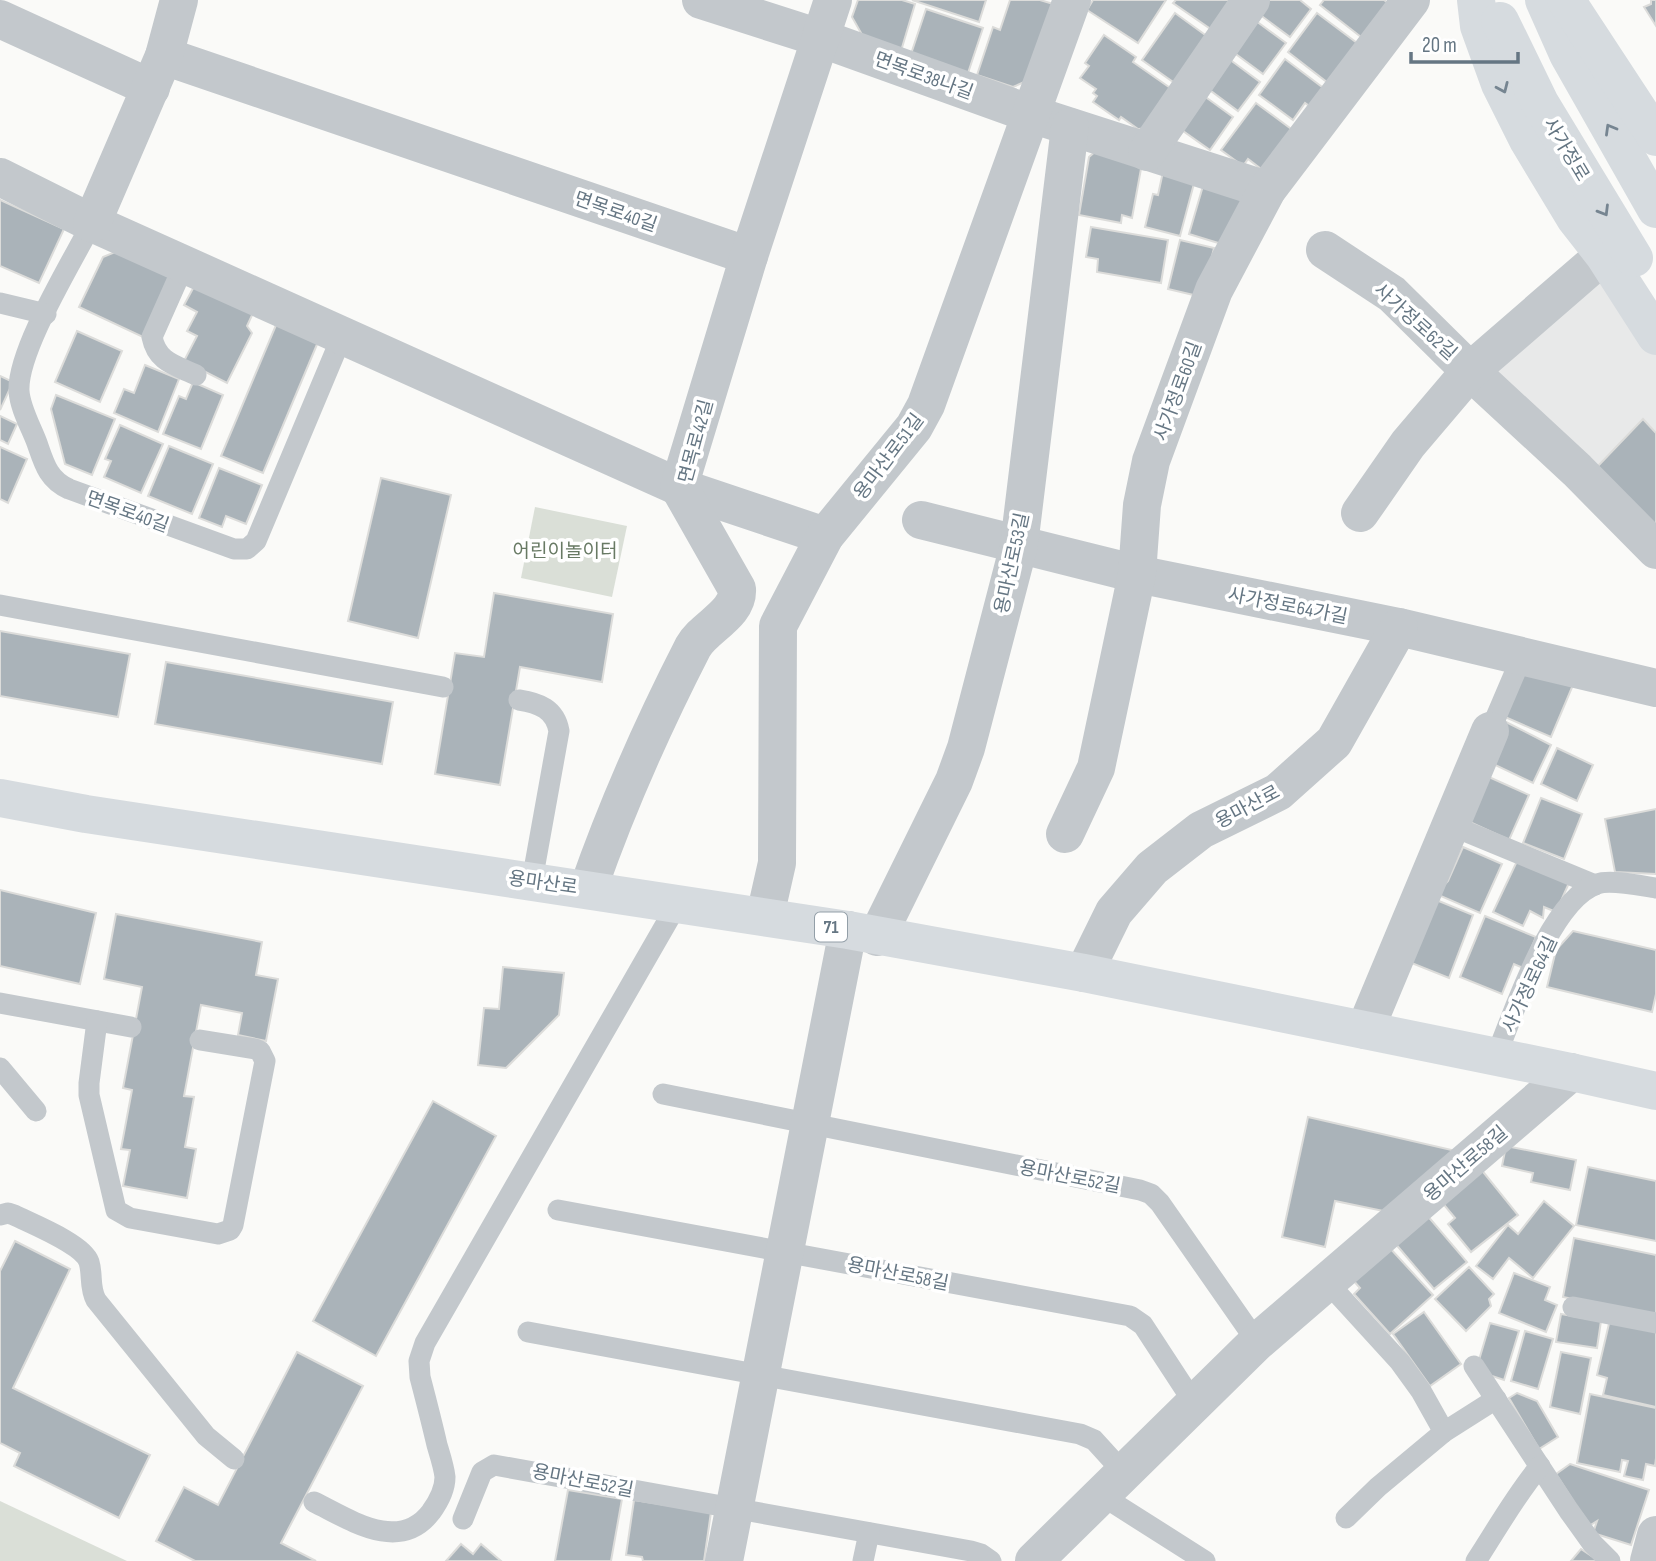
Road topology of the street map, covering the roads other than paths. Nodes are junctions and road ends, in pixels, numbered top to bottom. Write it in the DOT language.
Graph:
graph roads {
  1 [pos="179,0"];
  2 [pos="701,0"];
  3 [pos="833,0"];
  4 [pos="1072,0"];
  5 [pos="1251,0"];
  6 [pos="1411,0"];
  7 [pos="1476,0"];
  8 [pos="1490,0"];
  9 [pos="1544,0"];
  10 [pos="1566,0"];
  11 [pos="0,19"];
  12 [pos="820,38"];
  13 [pos="158,72"];
  14 [pos="1031,114"];
  15 [pos="1070,127"];
  16 [pos="1656,137"];
  17 [pos="1147,152"];
  18 [pos="0,177"];
  19 [pos="1267,190"];
  20 [pos="1656,209"];
  21 [pos="92,223"];
  22 [pos="1325,250"];
  23 [pos="1604,255"];
  24 [pos="749,256"];
  25 [pos="184,265"];
  26 [pos="1656,292"];
  27 [pos="0,303"];
  28 [pos="46,314"];
  29 [pos="342,336"];
  30 [pos="1656,336"];
  31 [pos="1470,371"];
  32 [pos="196,375"];
  33 [pos="679,487"];
  34 [pos="1360,513"];
  35 [pos="920,520"];
  36 [pos="825,536"];
  37 [pos="1019,545"];
  38 [pos="1656,550"];
  39 [pos="1137,574"];
  40 [pos="0,605"];
  41 [pos="1399,627"];
  42 [pos="1522,656"];
  43 [pos="443,687"];
  44 [pos="1656,688"];
  45 [pos="519,700"];
  46 [pos="1490,731"];
  47 [pos="0,798"];
  48 [pos="1450,825"];
  49 [pos="1065,834"];
  50 [pos="532,881"];
  51 [pos="1595,885"];
  52 [pos="1656,888"];
  53 [pos="589,889"];
  54 [pos="678,903"];
  55 [pos="765,916"];
  56 [pos="863,933"];
  57 [pos="1084,973"];
  58 [pos="0,1003"];
  59 [pos="97,1021"];
  60 [pos="131,1027"];
  61 [pos="1365,1030"];
  62 [pos="200,1040"];
  63 [pos="1496,1056"];
  64 [pos="0,1068"];
  65 [pos="1571,1072"];
  66 [pos="1656,1089"];
  67 [pos="663,1094"];
  68 [pos="36,1111"];
  69 [pos="810,1124"];
  70 [pos="558,1210"];
  71 [pos="0,1215"];
  72 [pos="785,1252"];
  73 [pos="1327,1282"];
  74 [pos="1573,1307"];
  75 [pos="1656,1323"];
  76 [pos="528,1332"];
  77 [pos="1257,1342"];
  78 [pos="1474,1366"];
  79 [pos="760,1375"];
  80 [pos="1496,1399"];
  81 [pos="1194,1403"];
  82 [pos="1444,1432"];
  83 [pos="233,1459"];
  84 [pos="1540,1466"];
  85 [pos="1113,1484"];
  86 [pos="314,1502"];
  87 [pos="734,1509"];
  88 [pos="1346,1518"];
  89 [pos="463,1519"];
  90 [pos="869,1533"];
  91 [pos="1656,1535"];
  92 [pos="724,1561"];
  93 [pos="863,1561"];
  94 [pos="991,1561"];
  95 [pos="1034,1561"];
  96 [pos="1205,1561"];
  97 [pos="1476,1561"];
  98 [pos="1610,1561"];
  99 [pos="1649,1561"];
  1 -- 13 [label="street, 면목로40길"];
  2 -- 12 [label="street, 면목로38나길"];
  3 -- 12 [label="street, 면목로42길"];
  4 -- 14 [label="street, 용마산로51길"];
  5 -- 17 [label="street"];
  6 -- 19 [label="street, 사가정로60길"];
  7 -- 23 [label="main road, one-way"];
  8 -- 26 [label="main road, 사가정로, one-way"];
  20 -- 9 [label="main road, one-way"];
  10 -- 16 [label="main road"];
  11 -- 13 [label="street"];
  12 -- 14 [label="street, 면목로38나길"];
  12 -- 24 [label="street, 면목로42길"];
  13 -- 21 [label="street, 면목로40길"];
  13 -- 24 [label="street, 면목로40길"];
  14 -- 15 [label="street, 면목로38나길"];
  14 -- 36 [label="street, 용마산로51길"];
  15 -- 17 [label="street, 면목로38나길"];
  15 -- 37 [label="street, 용마산로53길"];
  17 -- 19 [label="street, 면목로38나길"];
  18 -- 21 [label="street"];
  19 -- 39 [label="street, 사가정로60길"];
  21 -- 25 [label="street"];
  21 -- 28 [label="lane, 면목로40길"];
  22 -- 31 [label="street, 사가정로62길"];
  23 -- 30 [label="main road"];
  23 -- 31 [label="street, 사가정로62길"];
  24 -- 33 [label="street, 면목로42길"];
  25 -- 29 [label="street"];
  25 -- 32 [label="lane"];
  27 -- 28 [label="lane"];
  28 -- 29 [label="lane, 면목로40길"];
  29 -- 33 [label="street"];
  31 -- 34 [label="street, 사가정로62길"];
  31 -- 38 [label="street"];
  33 -- 36 [label="street"];
  33 -- 53 [label="street, 면목로42길"];
  35 -- 37 [label="street, 사가정로64가길"];
  36 -- 55 [label="street, 용마산로51길"];
  37 -- 39 [label="street, 사가정로64가길"];
  37 -- 56 [label="street, 용마산로53길"];
  39 -- 41 [label="street, 사가정로64가길"];
  39 -- 49 [label="street, 사가정로60길"];
  40 -- 43 [label="lane"];
  41 -- 42 [label="street, 사가정로64가길"];
  41 -- 57 [label="street, 용마산로"];
  42 -- 44 [label="street, 사가정로64가길"];
  42 -- 46 [label="lane"];
  45 -- 50 [label="lane"];
  46 -- 48 [label="street"];
  47 -- 50 [label="main road, 용마산로 / 71"];
  48 -- 51 [label="lane"];
  48 -- 61 [label="street"];
  50 -- 53 [label="main road, 용마산로 / 71"];
  51 -- 52 [label="lane"];
  51 -- 63 [label="lane, 사가정로64길"];
  53 -- 54 [label="main road, 용마산로 / 71"];
  54 -- 55 [label="main road, 용마산로 / 71"];
  54 -- 86 [label="lane"];
  55 -- 56 [label="main road, 용마산로 / 71"];
  56 -- 57 [label="main road, 용마산로 / 71"];
  56 -- 69 [label="street"];
  57 -- 61 [label="main road, 용마산로 / 71"];
  58 -- 59 [label="lane"];
  59 -- 60 [label="lane"];
  59 -- 62 [label="lane"];
  61 -- 63 [label="main road, 용마산로 / 71"];
  63 -- 65 [label="main road, 용마산로 / 71"];
  64 -- 68 [label="lane"];
  65 -- 66 [label="main road, 용마산로 / 71"];
  65 -- 73 [label="street, 용마산로58길"];
  67 -- 69 [label="lane, 용마산로52길"];
  69 -- 72 [label="street"];
  69 -- 77 [label="lane, 용마산로52길"];
  70 -- 72 [label="lane, 용마산로58길"];
  71 -- 83 [label="lane"];
  72 -- 79 [label="street"];
  72 -- 81 [label="lane, 용마산로58길"];
  73 -- 77 [label="street, 용마산로58길"];
  73 -- 82 [label="lane"];
  74 -- 75 [label="lane"];
  76 -- 79 [label="lane"];
  77 -- 81 [label="street, 용마산로58길"];
  78 -- 80 [label="lane"];
  79 -- 85 [label="lane"];
  79 -- 87 [label="street"];
  80 -- 82 [label="lane"];
  80 -- 84 [label="lane"];
  81 -- 85 [label="street, 용마산로58길"];
  82 -- 88 [label="lane"];
  84 -- 97 [label="lane"];
  84 -- 98 [label="lane"];
  85 -- 95 [label="street, 용마산로58길"];
  85 -- 96 [label="lane"];
  87 -- 89 [label="lane, 용마산로52길"];
  87 -- 90 [label="lane"];
  87 -- 92 [label="street"];
  90 -- 93 [label="lane"];
  90 -- 94 [label="lane"];
  91 -- 99 [label="street"];
}
